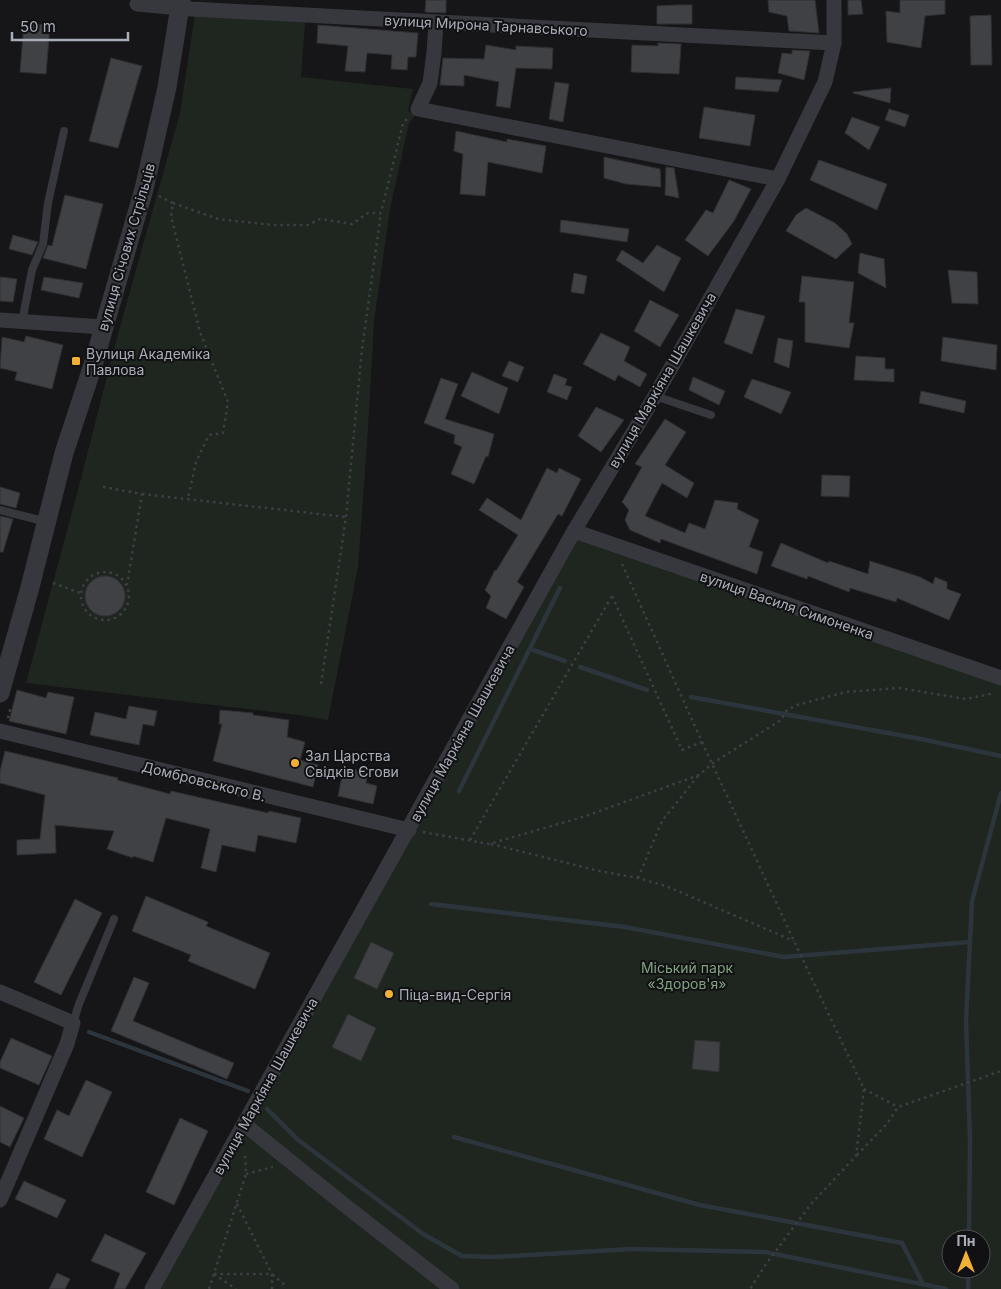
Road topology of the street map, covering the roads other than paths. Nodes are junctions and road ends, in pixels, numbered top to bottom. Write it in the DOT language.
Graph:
graph roads {
  1 [pos="834,0"];
  2 [pos="137,4"];
  3 [pos="181,4"];
  4 [pos="436,23"];
  5 [pos="834,43"];
  6 [pos="64,131"];
  7 [pos="778,179"];
  8 [pos="0,320"];
  9 [pos="22,322"];
  10 [pos="103,327"];
  11 [pos="654,396"];
  12 [pos="711,415"];
  13 [pos="0,510"];
  14 [pos="47,522"];
  15 [pos="574,531"];
  16 [pos="6,650"];
  17 [pos="1001,678"];
  18 [pos="0,693"];
  19 [pos="0,731"];
  20 [pos="409,830"];
  21 [pos="114,919"];
  22 [pos="0,992"];
  23 [pos="73,1023"];
  24 [pos="244,1124"];
  25 [pos="0,1200"];
  26 [pos="152,1289"];
  27 [pos="452,1289"];
  1 -- 5 [label="street, вулиця Маркіяна Шашкевича"];
  2 -- 3 [label="street, вулиця Мирона Тарнавського"];
  3 -- 4 [label="street, вулиця Мирона Тарнавського"];
  3 -- 10 [label="street, вулиця Січових Стрільців"];
  4 -- 5 [label="street, вулиця Мирона Тарнавського"];
  4 -- 7 [label="street"];
  5 -- 7 [label="street, вулиця Маркіяна Шашкевича"];
  6 -- 9 [label="lane"];
  7 -- 11 [label="street, вулиця Маркіяна Шашкевича"];
  8 -- 9 [label="street"];
  9 -- 10 [label="street"];
  10 -- 14 [label="street, вулиця Січових Стрільців"];
  11 -- 12 [label="lane"];
  11 -- 15 [label="street, вулиця Маркіяна Шашкевича"];
  13 -- 14 [label="lane"];
  14 -- 16 [label="street, вулиця Січових Стрільців"];
  15 -- 17 [label="street, вулиця Василя Симоненка"];
  15 -- 20 [label="street, вулиця Маркіяна Шашкевича"];
  16 -- 18 [label="street, вулиця Січових Стрільців"];
  19 -- 20 [label="street, Домбровського В."];
  20 -- 24 [label="street, вулиця Маркіяна Шашкевича"];
  21 -- 23 [label="lane"];
  22 -- 23 [label="street"];
  23 -- 25 [label="street"];
  24 -- 26 [label="street, вулиця Маркіяна Шашкевича"];
  24 -- 27 [label="street"];
}
